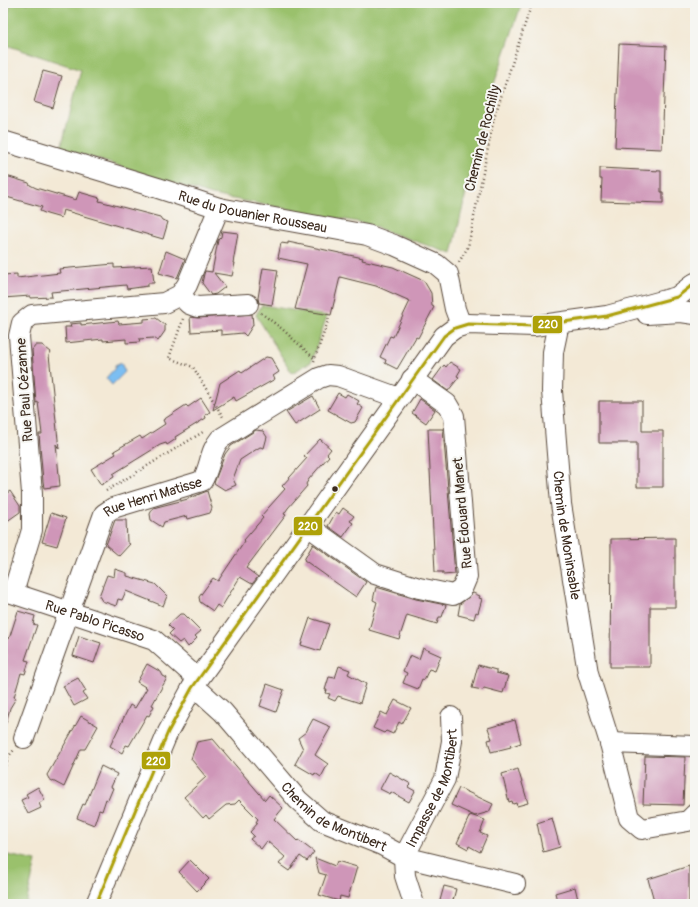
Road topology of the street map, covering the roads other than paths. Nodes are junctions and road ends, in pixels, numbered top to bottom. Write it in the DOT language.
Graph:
graph roads {
  1 [pos="3,141"];
  2 [pos="219,208"];
  3 [pos="695,283"];
  4 [pos="184,299"];
  5 [pos="248,304"];
  6 [pos="695,314"];
  7 [pos="607,316"];
  8 [pos="554,324"];
  9 [pos="468,325"];
  10 [pos="412,379"];
  11 [pos="399,398"];
  12 [pos="308,526"];
  13 [pos="8,591"];
  14 [pos="70,612"];
  15 [pos="195,684"];
  16 [pos="451,717"];
  17 [pos="24,738"];
  18 [pos="610,743"];
  19 [pos="695,746"];
  20 [pos="691,818"];
  21 [pos="404,857"];
  22 [pos="515,884"];
  23 [pos="96,904"];
  24 [pos="414,904"];
  1 -- 2 [label="street, Rue du Douanier Rousseau"];
  2 -- 4 [label="street"];
  2 -- 9 [label="street, Rue du Douanier Rousseau"];
  3 -- 7 [label="street"];
  4 -- 5 [label="street"];
  4 -- 13 [label="street, Rue Paul Cézanne"];
  6 -- 7 [label="street"];
  7 -- 8 [label="street"];
  8 -- 9 [label="street"];
  8 -- 18 [label="street, Chemin de Moninsable"];
  9 -- 10 [label="street"];
  10 -- 11 [label="street"];
  10 -- 12 [label="street, Rue Édouard Manet"];
  11 -- 12 [label="street"];
  11 -- 14 [label="street, Rue Henri Matisse"];
  12 -- 15 [label="street"];
  13 -- 14 [label="street, Rue Pablo Picasso"];
  14 -- 15 [label="street, Rue Pablo Picasso"];
  14 -- 17 [label="street"];
  15 -- 21 [label="street, Chemin de Montibert"];
  15 -- 23 [label="street"];
  16 -- 21 [label="street, Impasse de Montibert"];
  18 -- 19 [label="street"];
  18 -- 20 [label="street, Chemin de Moninsable"];
  21 -- 22 [label="street, Chemin de Montibert"];
  21 -- 24 [label="street"];
}
